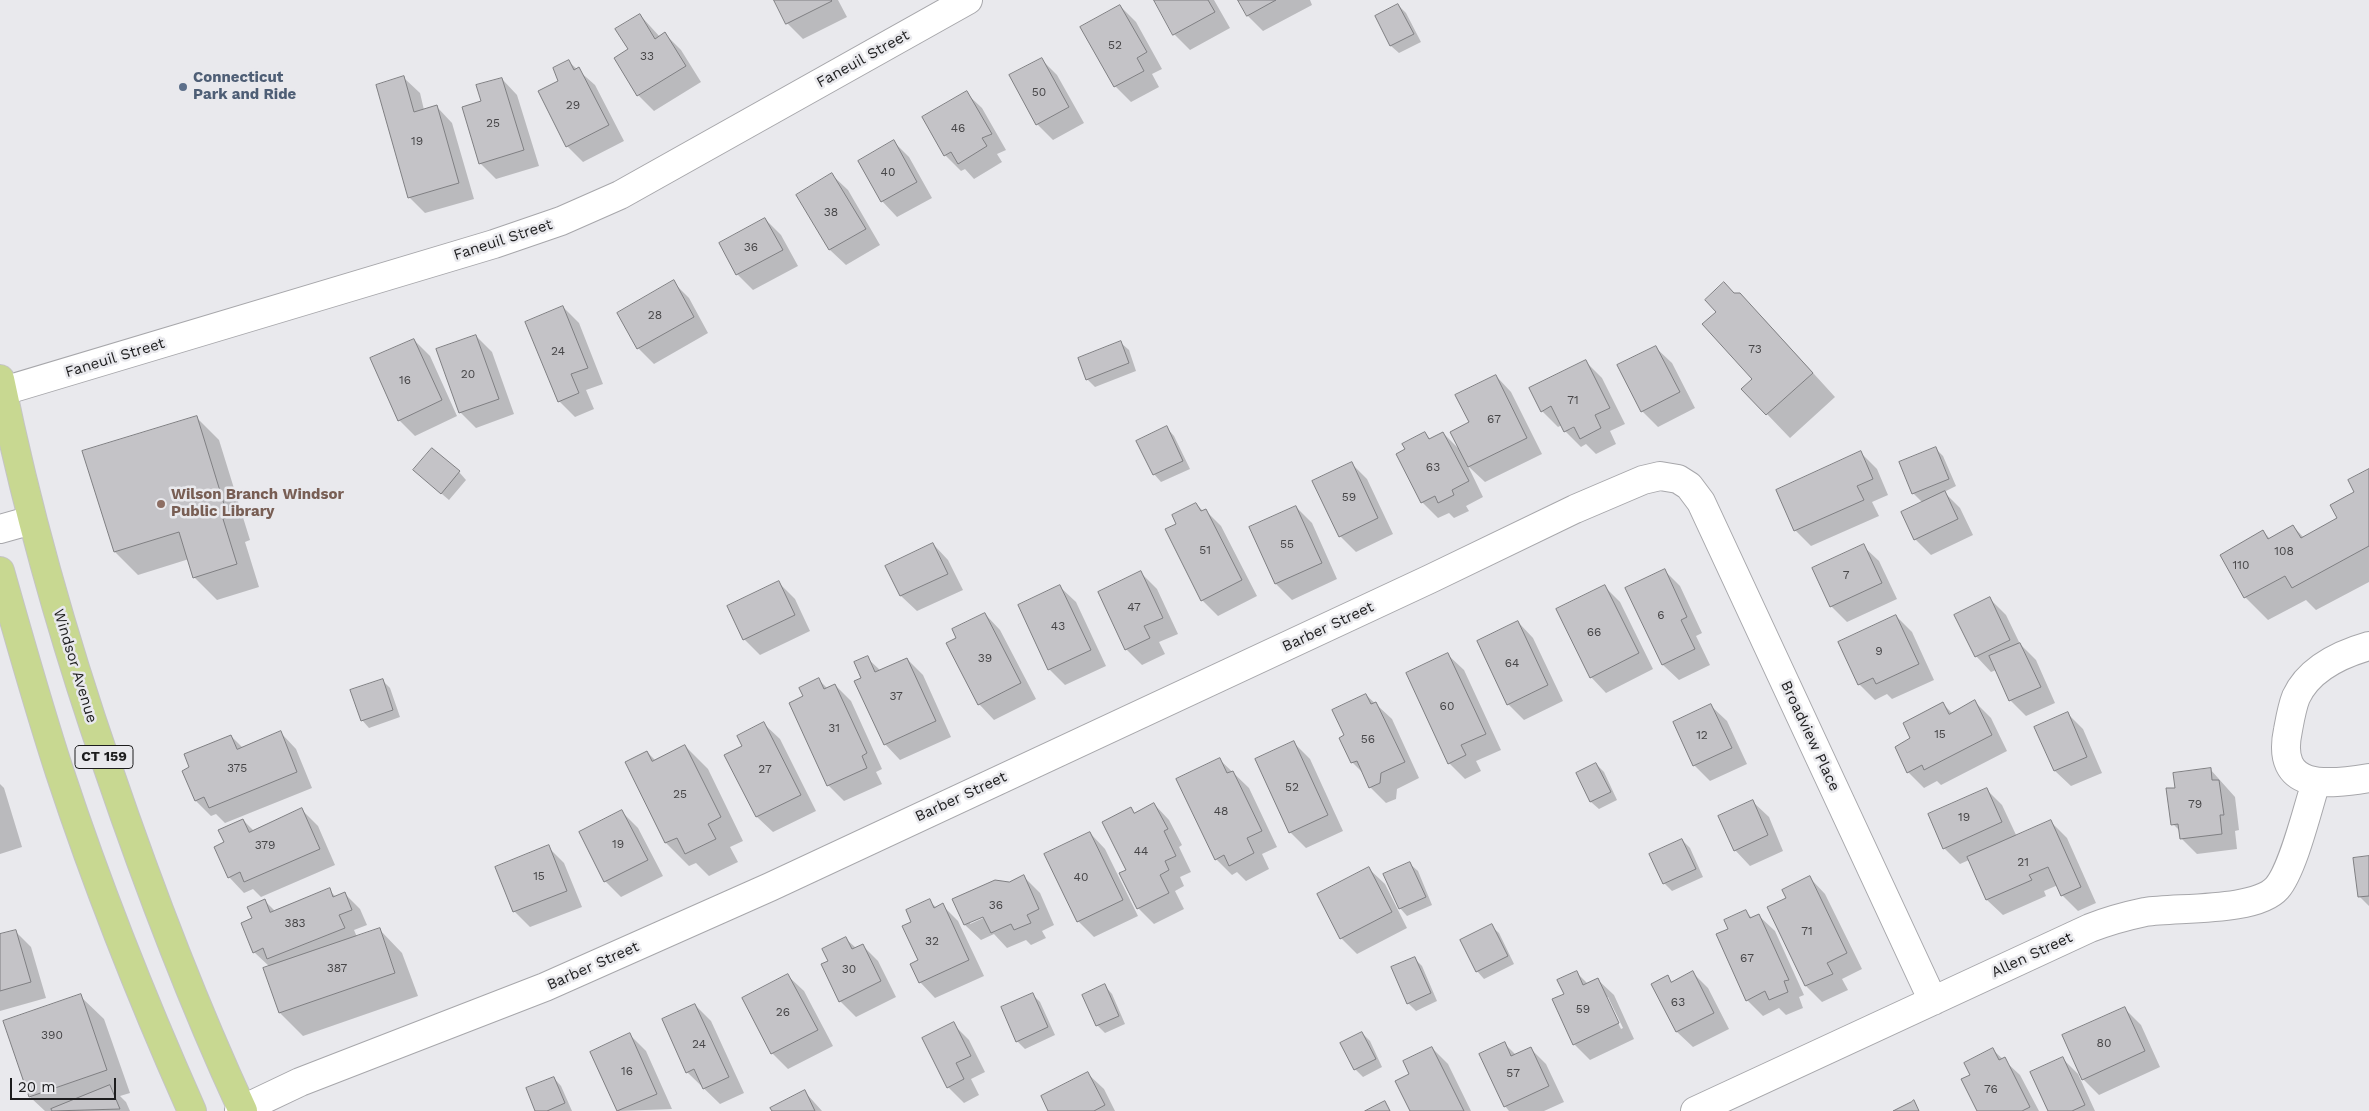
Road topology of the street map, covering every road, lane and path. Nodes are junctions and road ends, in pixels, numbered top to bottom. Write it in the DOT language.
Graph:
graph roads {
  1 [pos="968,0"];
  2 [pos="1,388"];
  3 [pos="1678,479"];
  4 [pos="32,520"];
  5 [pos="0,529"];
  6 [pos="0,570"];
  7 [pos="2369,646"];
  8 [pos="2369,778"];
  9 [pos="2316,782"];
  10 [pos="1933,1001"];
  11 [pos="242,1110"];
  12 [pos="192,1111"];
  13 [pos="1695,1111"];
  1 -- 2 [label="street, Faneuil Street"];
  2 -- 4 [label="main road, Windsor Avenue / CT 159"];
  3 -- 10 [label="street, Broadview Place"];
  3 -- 11 [label="street, Barber Street"];
  4 -- 5 [label="street"];
  4 -- 11 [label="main road, Windsor Avenue / CT 159"];
  6 -- 12 [label="main road, CT 159"];
  7 -- 9 [label="street"];
  8 -- 9 [label="street"];
  9 -- 10 [label="street, Allen Street"];
  10 -- 13 [label="street, Allen Street"];
}
